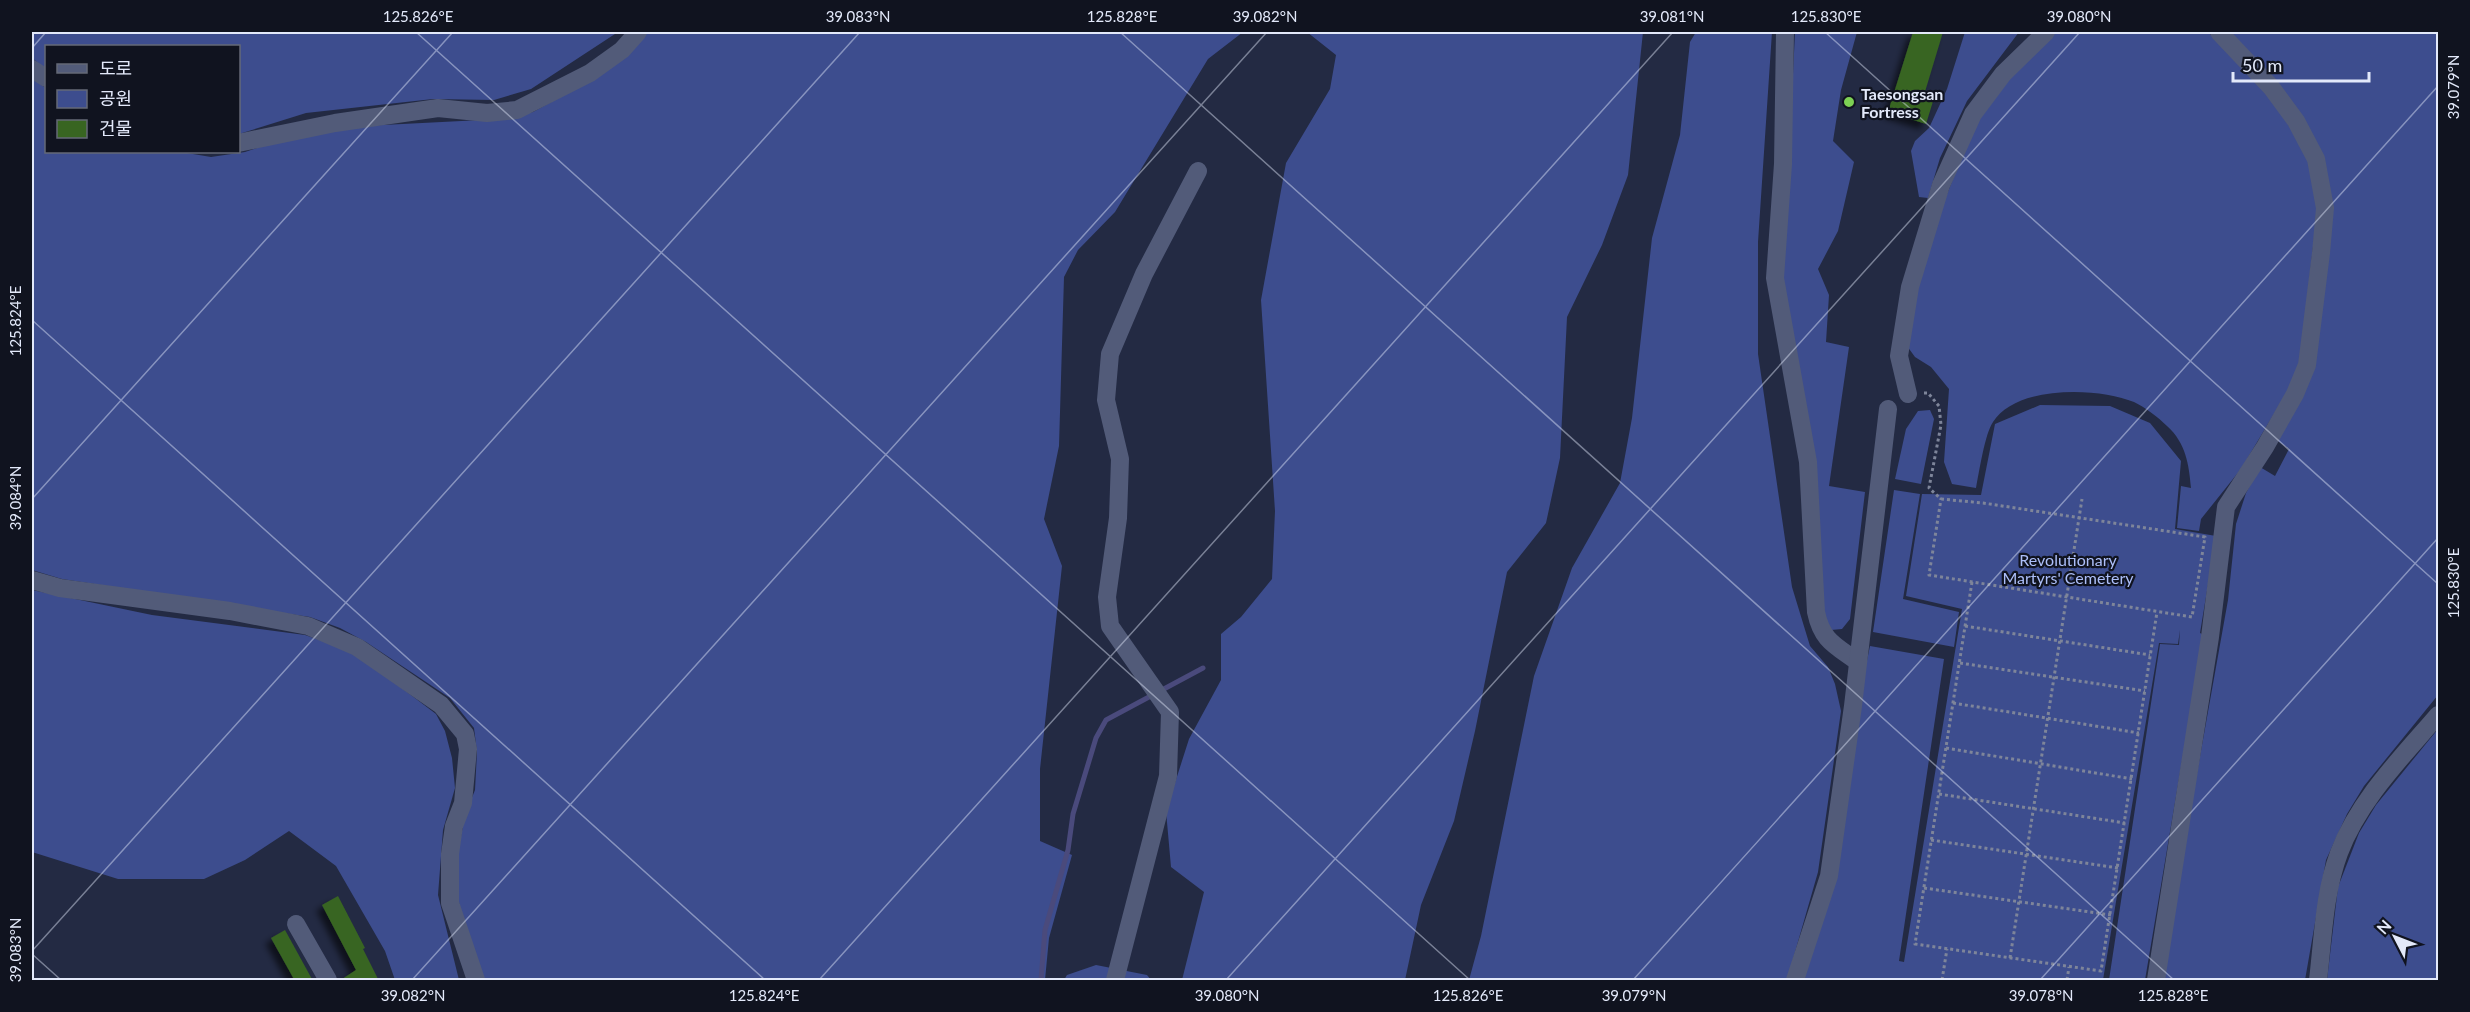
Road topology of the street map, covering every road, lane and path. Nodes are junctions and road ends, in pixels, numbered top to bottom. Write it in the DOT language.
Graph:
graph roads {
  1 [pos="638,32"];
  2 [pos="1785,32"];
  3 [pos="2046,32"];
  4 [pos="2219,32"];
  5 [pos="32,69"];
  6 [pos="45,77"];
  7 [pos="240,143"];
  8 [pos="1198,171"];
  9 [pos="1908,394"];
  10 [pos="1888,409"];
  11 [pos="1941,499"];
  12 [pos="2082,499"];
  13 [pos="2079,518"];
  14 [pos="32,580"];
  15 [pos="1972,582"];
  16 [pos="2066,597"];
  17 [pos="2157,612"];
  18 [pos="1965,626"];
  19 [pos="2059,641"];
  20 [pos="2151,655"];
  21 [pos="1858,662"];
  22 [pos="1960,663"];
  23 [pos="2053,677"];
  24 [pos="2145,691"];
  25 [pos="1953,703"];
  26 [pos="2439,715"];
  27 [pos="2047,718"];
  28 [pos="2139,733"];
  29 [pos="1946,748"];
  30 [pos="2040,764"];
  31 [pos="2132,779"];
  32 [pos="1939,794"];
  33 [pos="2033,809"];
  34 [pos="2125,823"];
  35 [pos="1931,840"];
  36 [pos="2026,855"];
  37 [pos="2118,868"];
  38 [pos="1924,888"];
  39 [pos="2018,902"];
  40 [pos="2111,915"];
  41 [pos="296,924"];
  42 [pos="1947,949"];
  43 [pos="2010,958"];
  44 [pos="2069,967"];
  45 [pos="328,981"];
  46 [pos="476,981"];
  47 [pos="1115,981"];
  48 [pos="1795,981"];
  49 [pos="1942,981"];
  50 [pos="2067,981"];
  51 [pos="2156,981"];
  52 [pos="2318,981"];
  1 -- 7 [label="street"];
  2 -- 21 [label="street"];
  3 -- 9 [label="street"];
  4 -- 51 [label="street"];
  5 -- 6 [label="street"];
  8 -- 47 [label="street"];
  9 -- 11 [label="path"];
  10 -- 21 [label="street"];
  11 -- 13 [label="path"];
  11 -- 15 [label="path"];
  12 -- 13 [label="path"];
  13 -- 16 [label="path"];
  13 -- 17 [label="path"];
  14 -- 46 [label="street"];
  15 -- 16 [label="path"];
  15 -- 18 [label="path"];
  16 -- 17 [label="path"];
  16 -- 19 [label="path"];
  17 -- 20 [label="path"];
  18 -- 19 [label="path"];
  18 -- 22 [label="path"];
  19 -- 20 [label="path"];
  19 -- 23 [label="path"];
  20 -- 24 [label="path"];
  21 -- 48 [label="street"];
  22 -- 23 [label="path"];
  22 -- 25 [label="path"];
  23 -- 24 [label="path"];
  23 -- 27 [label="path"];
  24 -- 28 [label="path"];
  25 -- 27 [label="path"];
  25 -- 29 [label="path"];
  26 -- 52 [label="street"];
  27 -- 28 [label="path"];
  27 -- 30 [label="path"];
  28 -- 31 [label="path"];
  29 -- 30 [label="path"];
  29 -- 32 [label="path"];
  30 -- 31 [label="path"];
  30 -- 33 [label="path"];
  31 -- 34 [label="path"];
  32 -- 33 [label="path"];
  32 -- 35 [label="path"];
  33 -- 34 [label="path"];
  33 -- 36 [label="path"];
  34 -- 37 [label="path"];
  35 -- 36 [label="path"];
  35 -- 38 [label="path"];
  36 -- 37 [label="path"];
  36 -- 39 [label="path"];
  37 -- 40 [label="path"];
  38 -- 39 [label="path"];
  38 -- 42 [label="path"];
  39 -- 40 [label="path"];
  39 -- 43 [label="path"];
  40 -- 44 [label="path"];
  41 -- 45 [label="street"];
  42 -- 43 [label="path"];
  42 -- 49 [label="path"];
  43 -- 44 [label="path"];
  44 -- 50 [label="path"];
}
